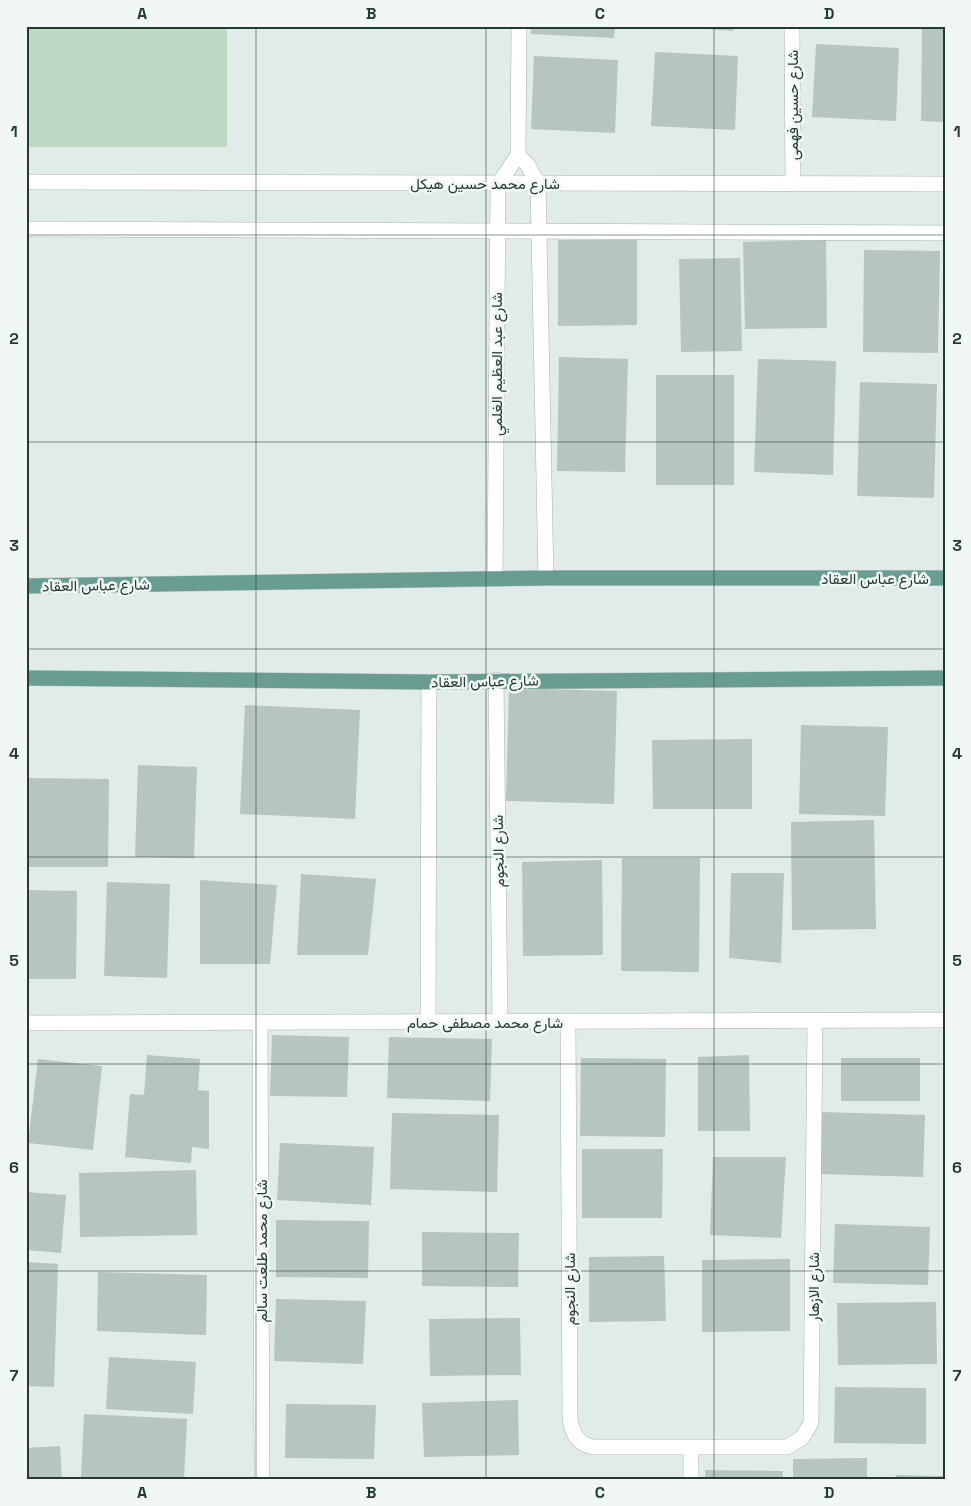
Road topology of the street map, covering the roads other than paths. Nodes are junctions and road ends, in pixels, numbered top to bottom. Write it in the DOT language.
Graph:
graph roads {
  1 [pos="519,26"];
  2 [pos="792,26"];
  3 [pos="518,155"];
  4 [pos="26,182"];
  5 [pos="538,183"];
  6 [pos="498,184"];
  7 [pos="793,184"];
  8 [pos="945,184"];
  9 [pos="26,229"];
  10 [pos="497,232"];
  11 [pos="538,232"];
  12 [pos="945,233"];
  13 [pos="546,578"];
  14 [pos="945,578"];
  15 [pos="495,579"];
  16 [pos="26,586"];
  17 [pos="26,678"];
  18 [pos="945,678"];
  19 [pos="496,680"];
  20 [pos="429,682"];
  21 [pos="815,1020"];
  22 [pos="945,1020"];
  23 [pos="568,1021"];
  24 [pos="260,1022"];
  25 [pos="428,1022"];
  26 [pos="500,1022"];
  27 [pos="26,1023"];
  28 [pos="691,1449"];
  29 [pos="262,1480"];
  30 [pos="691,1480"];
  1 -- 3 [label="street"];
  2 -- 7 [label="street, شارع حسين فهمى"];
  3 -- 5 [label="street"];
  3 -- 6 [label="street"];
  4 -- 6 [label="street, شارع محمد حسين هيكل"];
  5 -- 6 [label="street, شارع محمد حسين هيكل"];
  5 -- 7 [label="street, شارع محمد حسين هيكل"];
  5 -- 11 [label="street"];
  6 -- 10 [label="street, شارع عبد العظيم الغلمي"];
  7 -- 8 [label="street, شارع محمد حسين هيكل"];
  9 -- 10 [label="street"];
  10 -- 11 [label="street"];
  10 -- 15 [label="street, شارع عبد العظيم الغلمي"];
  11 -- 12 [label="street"];
  11 -- 13 [label="street"];
  13 -- 14 [label="main road, شارع عباس العقاد"];
  13 -- 15 [label="main road, شارع عباس العقاد"];
  15 -- 16 [label="main road, شارع عباس العقاد"];
  17 -- 20 [label="main road, شارع عباس العقاد"];
  18 -- 19 [label="main road, شارع عباس العقاد"];
  19 -- 20 [label="main road, شارع عباس العقاد"];
  19 -- 26 [label="street, شارع النجوم"];
  20 -- 25 [label="street"];
  21 -- 22 [label="street, شارع محمد مصطفى حمام"];
  21 -- 23 [label="street, شارع محمد مصطفى حمام"];
  21 -- 28 [label="street, شارع الازهار"];
  23 -- 26 [label="street, شارع محمد مصطفى حمام"];
  23 -- 28 [label="street, شارع النجوم"];
  24 -- 25 [label="street, شارع محمد مصطفى حمام"];
  24 -- 27 [label="street, شارع محمد مصطفى حمام"];
  24 -- 29 [label="street, شارع محمد طلعت سالم"];
  25 -- 26 [label="street, شارع محمد مصطفى حمام"];
  28 -- 30 [label="street"];
}
